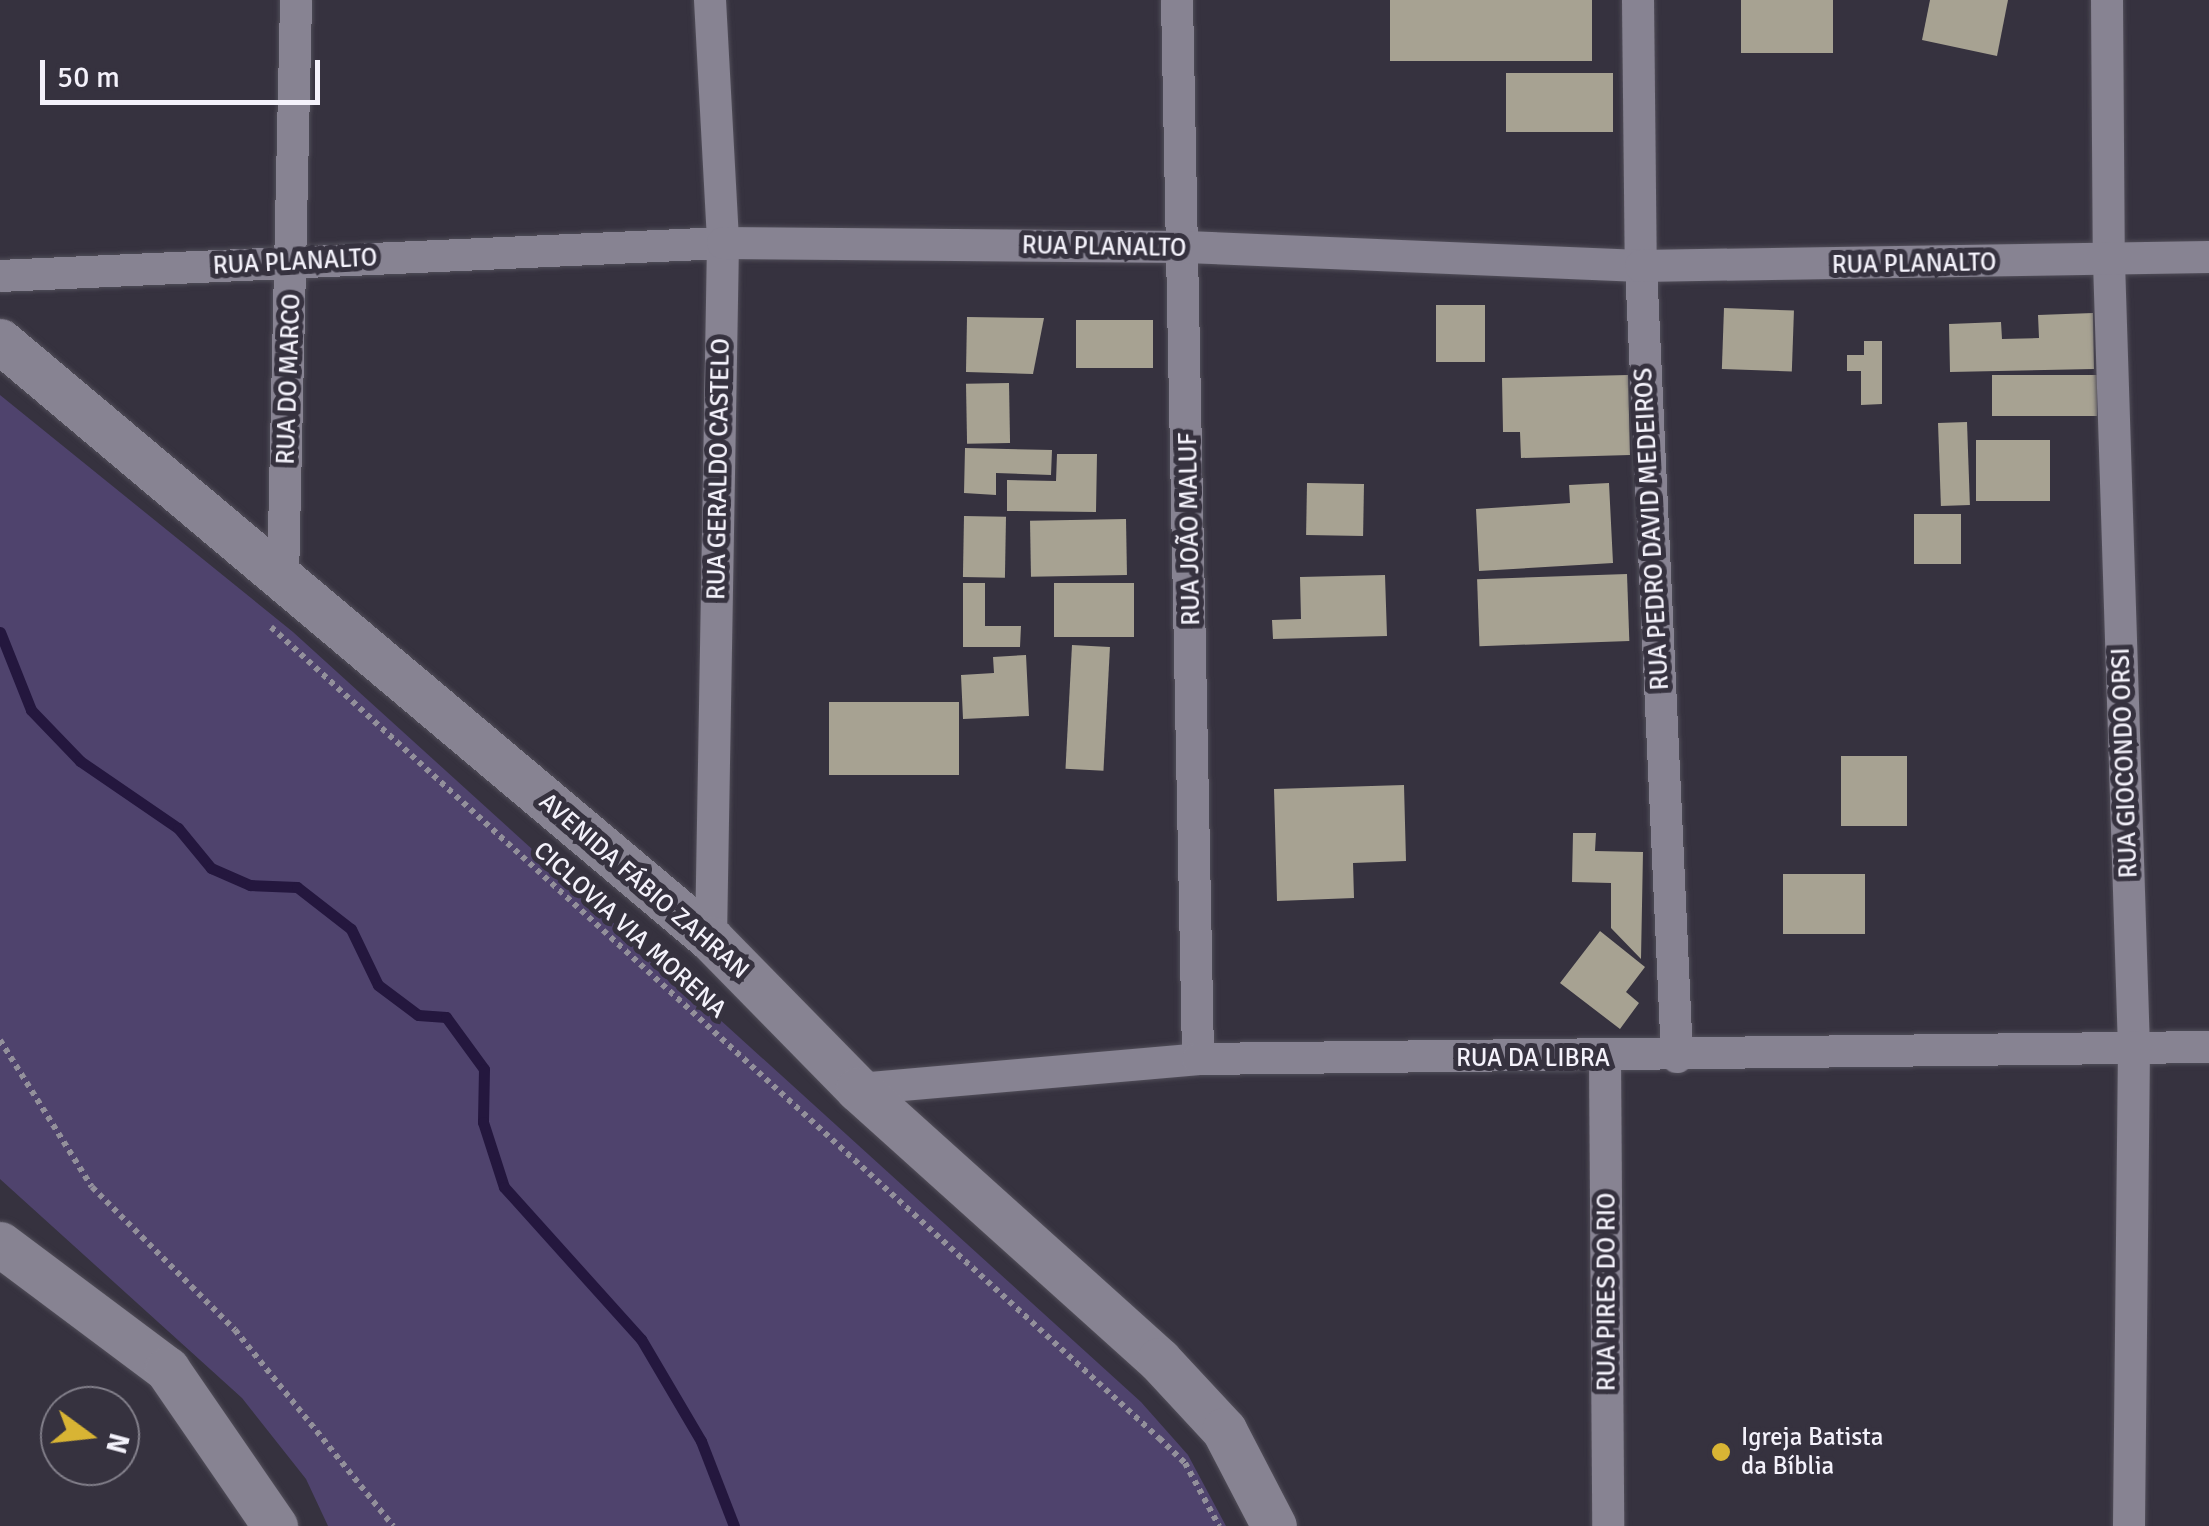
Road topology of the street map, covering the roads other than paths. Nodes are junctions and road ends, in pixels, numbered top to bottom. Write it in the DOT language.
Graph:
graph roads {
  1 [pos="296,0"];
  2 [pos="710,0"];
  3 [pos="1176,0"];
  4 [pos="1638,0"];
  5 [pos="2107,0"];
  6 [pos="723,243"];
  7 [pos="1186,248"];
  8 [pos="2209,257"];
  9 [pos="293,262"];
  10 [pos="2109,262"];
  11 [pos="1640,266"];
  12 [pos="0,276"];
  13 [pos="0,341"];
  14 [pos="272,598"];
  15 [pos="711,939"];
  16 [pos="2134,1047"];
  17 [pos="2209,1047"];
  18 [pos="1605,1058"];
  19 [pos="1676,1058"];
  20 [pos="1198,1059"];
  21 [pos="858,1089"];
  22 [pos="0,1244"];
  23 [pos="275,1526"];
  24 [pos="1274,1526"];
  25 [pos="1608,1526"];
  26 [pos="2128,1526"];
  1 -- 9 [label="street, RUA DO MARCO"];
  2 -- 6 [label="street, RUA GERALDO CASTELO"];
  3 -- 7 [label="street, RUA JOÃO MALUF"];
  4 -- 11 [label="street, RUA PEDRO DAVID MEDEIROS"];
  5 -- 10 [label="street, RUA GIOCONDO ORSI"];
  6 -- 7 [label="street, RUA PLANALTO"];
  6 -- 9 [label="street, RUA PLANALTO"];
  6 -- 15 [label="street, RUA GERALDO CASTELO"];
  7 -- 11 [label="street, RUA PLANALTO"];
  7 -- 20 [label="street, RUA JOÃO MALUF"];
  8 -- 10 [label="street, RUA PLANALTO"];
  9 -- 12 [label="street, RUA PLANALTO"];
  9 -- 14 [label="street, RUA DO MARCO"];
  10 -- 11 [label="street, RUA PLANALTO"];
  10 -- 16 [label="street, RUA GIOCONDO ORSI"];
  11 -- 19 [label="street, RUA PEDRO DAVID MEDEIROS"];
  13 -- 14 [label="main road, AVENIDA FÁBIO ZAHRAN"];
  14 -- 15 [label="main road, AVENIDA FÁBIO ZAHRAN"];
  15 -- 21 [label="main road, AVENIDA FÁBIO ZAHRAN"];
  16 -- 17 [label="street, RUA DA LIBRA"];
  16 -- 19 [label="street, RUA DA LIBRA"];
  16 -- 26 [label="street, RUA GIOCONDO ORSI"];
  18 -- 19 [label="street, RUA DA LIBRA"];
  18 -- 20 [label="street, RUA DA LIBRA"];
  18 -- 25 [label="street, RUA PIRES DO RIO"];
  20 -- 21 [label="street, RUA DA LIBRA"];
  21 -- 24 [label="main road, AVENIDA FÁBIO ZAHRAN"];
  22 -- 23 [label="main road"];
}
